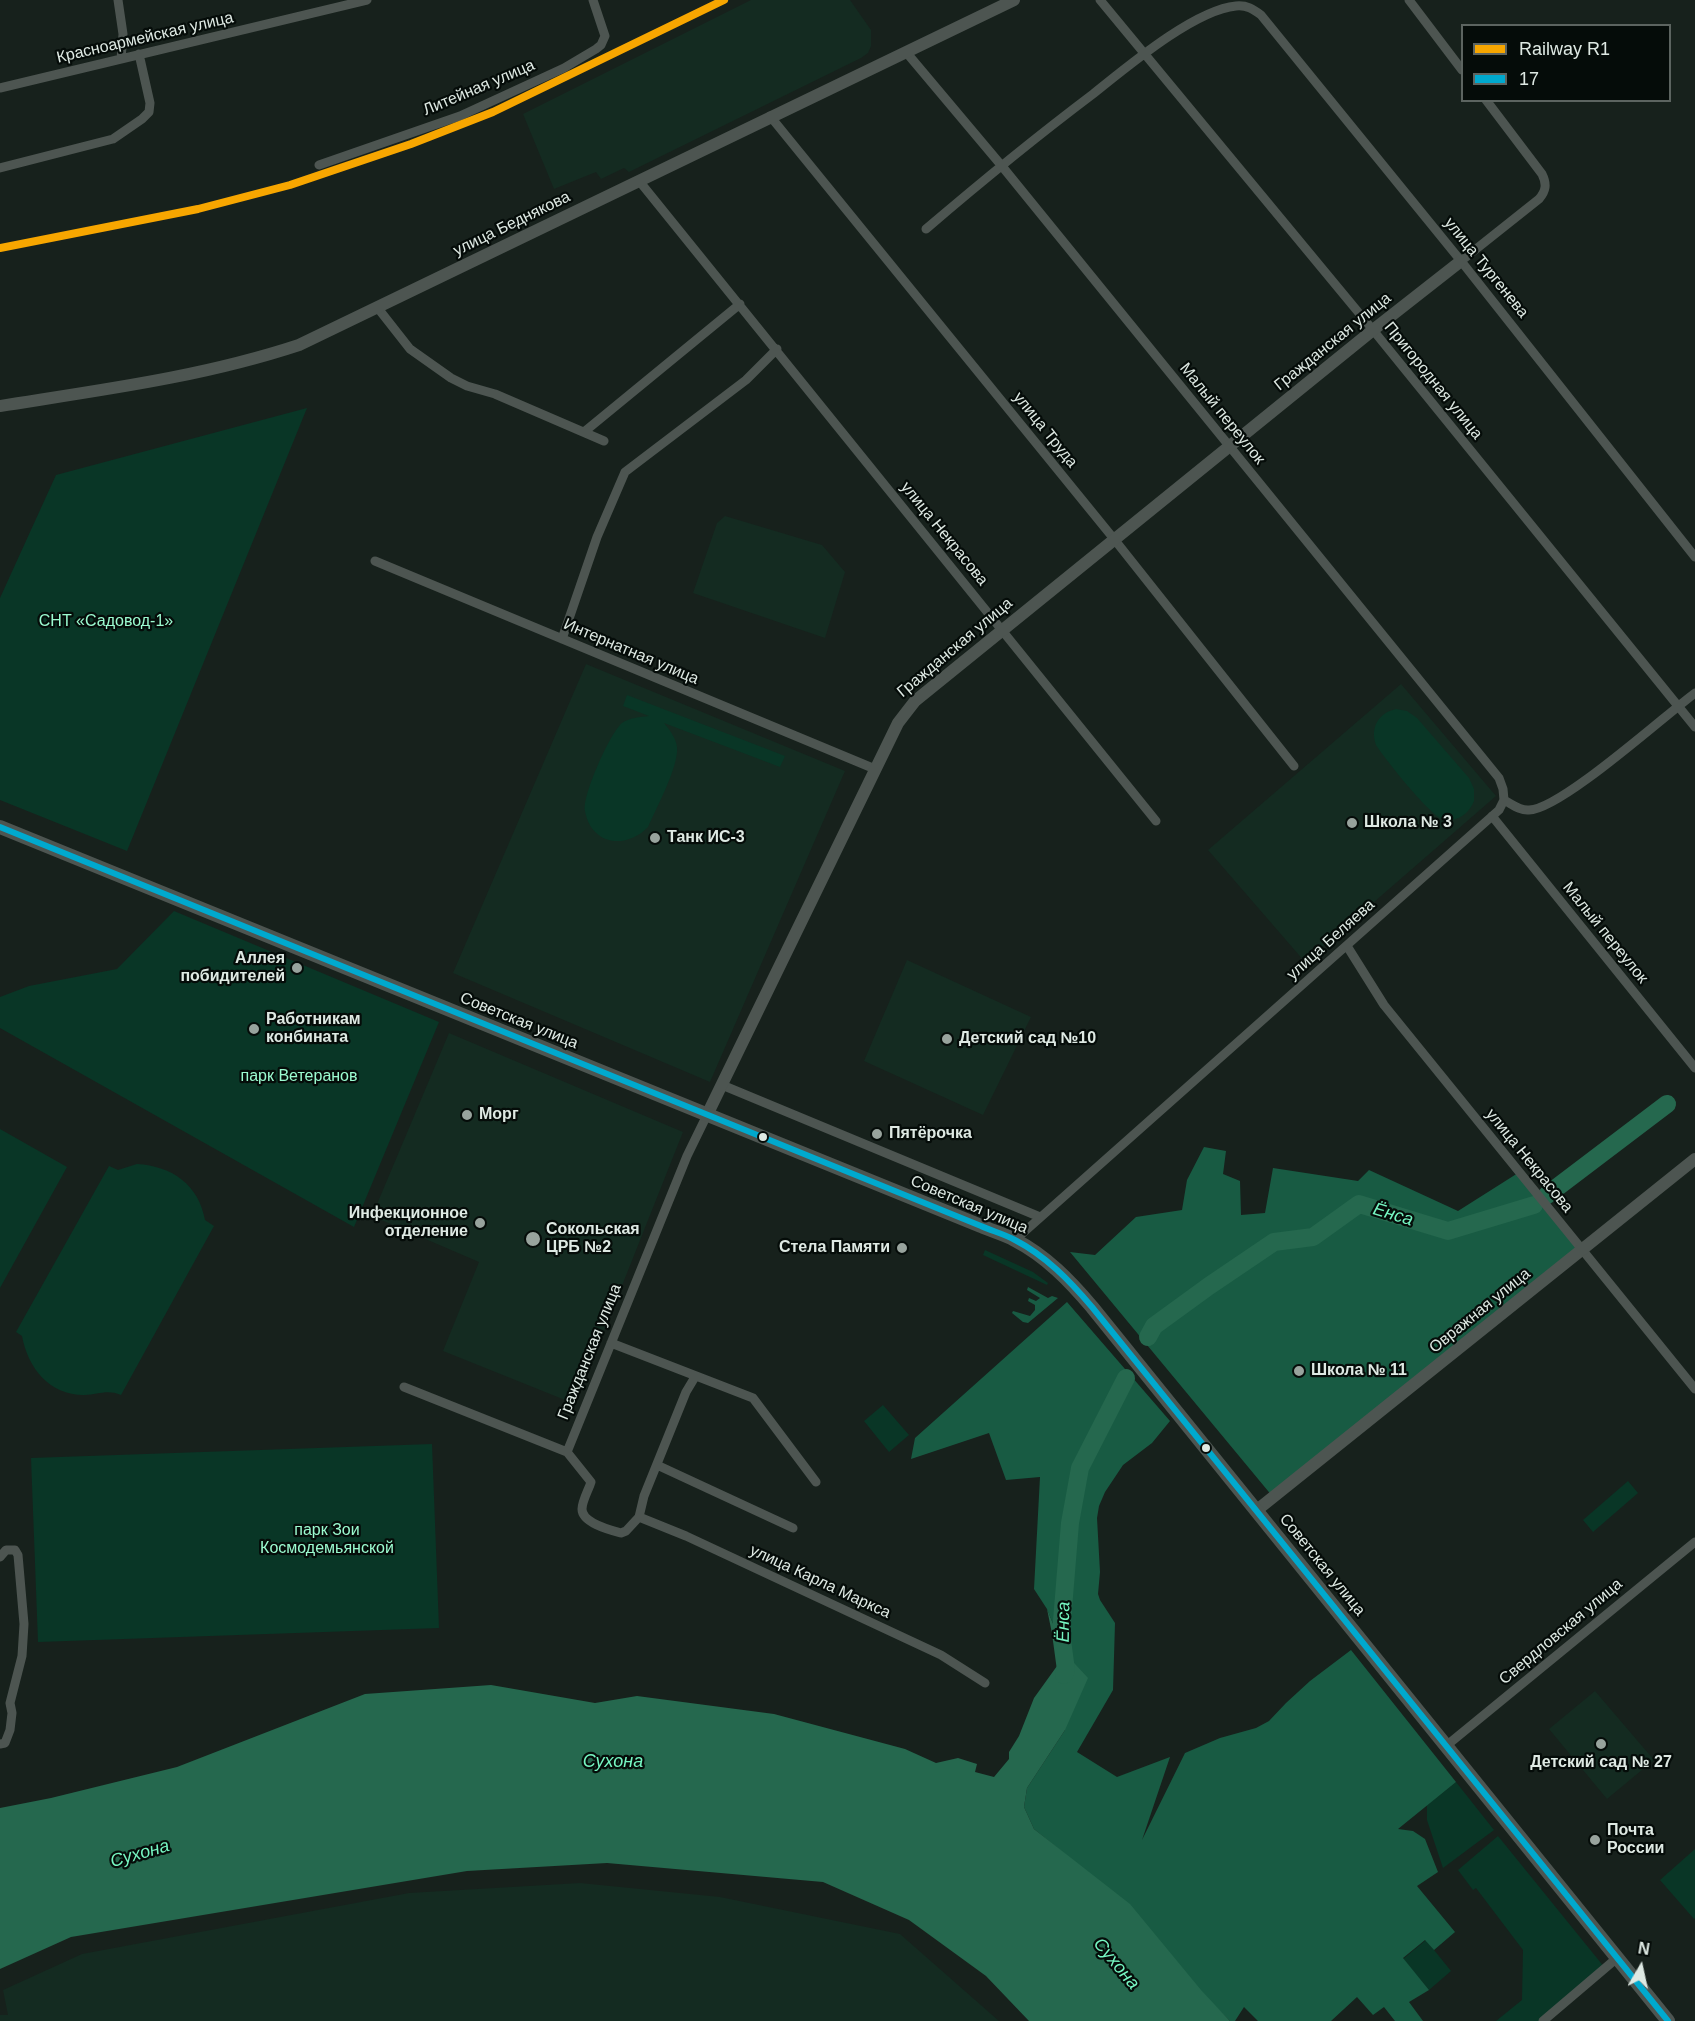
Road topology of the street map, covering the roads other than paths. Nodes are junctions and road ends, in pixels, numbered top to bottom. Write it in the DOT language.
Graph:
graph roads {
  1 [pos="118,0"];
  2 [pos="367,0"];
  3 [pos="593,0"];
  4 [pos="1014,0"];
  5 [pos="1100,0"];
  6 [pos="1408,0"];
  7 [pos="906,52"];
  8 [pos="139,54"];
  9 [pos="1144,54"];
  10 [pos="121,58"];
  11 [pos="1461,69"];
  12 [pos="0,88"];
  13 [pos="1488,102"];
  14 [pos="770,116"];
  15 [pos="319,165"];
  16 [pos="1001,165"];
  17 [pos="0,168"];
  18 [pos="640,182"];
  19 [pos="926,229"];
  20 [pos="1461,261"];
  21 [pos="740,304"];
  22 [pos="377,307"];
  23 [pos="1372,330"];
  24 [pos="777,349"];
  25 [pos="0,406"];
  26 [pos="584,432"];
  27 [pos="604,441"];
  28 [pos="1229,446"];
  29 [pos="1114,539"];
  30 [pos="1695,557"];
  31 [pos="375,561"];
  32 [pos="1002,630"];
  33 [pos="562,639"];
  34 [pos="1695,693"];
  35 [pos="1678,705"];
  36 [pos="1695,727"];
  37 [pos="1293,766"];
  38 [pos="875,769"];
  39 [pos="1504,800"];
  40 [pos="1492,816"];
  41 [pos="1156,821"];
  42 [pos="0,827"];
  43 [pos="1347,946"];
  44 [pos="1695,1068"];
  45 [pos="722,1084"];
  46 [pos="707,1115"];
  47 [pos="1695,1159"];
  48 [pos="1040,1217"];
  49 [pos="1015,1240"];
  50 [pos="1582,1250"];
  51 [pos="611,1343"];
  52 [pos="695,1377"];
  53 [pos="404,1387"];
  54 [pos="1695,1389"];
  55 [pos="567,1452"];
  56 [pos="657,1466"];
  57 [pos="816,1482"];
  58 [pos="1257,1510"];
  59 [pos="639,1517"];
  60 [pos="793,1528"];
  61 [pos="1695,1542"];
  62 [pos="0,1557"];
  63 [pos="985,1683"];
  64 [pos="0,1744"];
  65 [pos="1446,1746"];
  66 [pos="1617,1958"];
  67 [pos="1543,2021"];
  68 [pos="1668,2021"];
  1 -- 10 [label="street"];
  2 -- 8 [label="street, Красноармейская улица"];
  3 -- 15 [label="street, Литейная улица"];
  4 -- 7 [label="street, улица Беднякова"];
  5 -- 9 [label="street, Пригородная улица"];
  6 -- 11 [label="street"];
  7 -- 14 [label="street, улица Беднякова"];
  7 -- 16 [label="street, Малый переулок"];
  8 -- 10 [label="street, Красноармейская улица"];
  8 -- 17 [label="street"];
  9 -- 16 [label="street"];
  9 -- 20 [label="street, улица Тургенева"];
  9 -- 23 [label="street, Пригородная улица"];
  10 -- 12 [label="street, Красноармейская улица"];
  13 -- 20 [label="street, Гражданская улица"];
  14 -- 18 [label="street, улица Беднякова"];
  14 -- 29 [label="street, улица Труда"];
  16 -- 19 [label="street"];
  16 -- 28 [label="street, Малый переулок"];
  18 -- 21 [label="street, улица Некрасова"];
  18 -- 22 [label="street, улица Беднякова"];
  20 -- 23 [label="street, Гражданская улица"];
  20 -- 30 [label="street, улица Тургенева"];
  21 -- 24 [label="street, улица Некрасова"];
  21 -- 26 [label="street"];
  22 -- 25 [label="street, улица Беднякова"];
  22 -- 26 [label="street"];
  23 -- 28 [label="street, Гражданская улица"];
  23 -- 35 [label="street, Пригородная улица"];
  24 -- 32 [label="street, улица Некрасова"];
  24 -- 33 [label="street"];
  26 -- 27 [label="street"];
  28 -- 29 [label="street, Гражданская улица"];
  28 -- 39 [label="street, Малый переулок"];
  29 -- 32 [label="street, Гражданская улица"];
  29 -- 37 [label="street, улица Труда"];
  31 -- 33 [label="street, Интернатная улица"];
  32 -- 38 [label="street, Гражданская улица"];
  32 -- 41 [label="street, улица Некрасова"];
  33 -- 38 [label="street, Интернатная улица"];
  34 -- 35 [label="street"];
  35 -- 36 [label="street, Пригородная улица"];
  35 -- 39 [label="street"];
  38 -- 45 [label="street, Гражданская улица"];
  39 -- 40 [label="street, улица Беляева"];
  40 -- 43 [label="street, улица Беляева"];
  40 -- 44 [label="street, Малый переулок"];
  42 -- 46 [label="main road, Советская улица"];
  43 -- 48 [label="street, улица Беляева"];
  43 -- 50 [label="street, улица Некрасова"];
  45 -- 46 [label="street, Гражданская улица"];
  45 -- 48 [label="street, Советская улица"];
  46 -- 49 [label="main road, Советская улица"];
  46 -- 51 [label="street, Гражданская улица"];
  47 -- 50 [label="street, Овражная улица"];
  48 -- 49 [label="street, улица Беляева"];
  49 -- 58 [label="main road, Советская улица"];
  50 -- 54 [label="street, улица Некрасова"];
  50 -- 58 [label="street, Овражная улица"];
  51 -- 52 [label="street"];
  51 -- 55 [label="street, Гражданская улица"];
  52 -- 56 [label="street"];
  52 -- 57 [label="street"];
  53 -- 55 [label="street"];
  55 -- 59 [label="street"];
  56 -- 59 [label="street"];
  56 -- 60 [label="street"];
  58 -- 65 [label="main road, Советская улица"];
  59 -- 63 [label="street, улица Карла Маркса"];
  61 -- 65 [label="street, Свердловская улица"];
  62 -- 64 [label="street"];
  65 -- 66 [label="main road, Советская улица"];
  66 -- 67 [label="street"];
  66 -- 68 [label="main road, Советская улица"];
}
